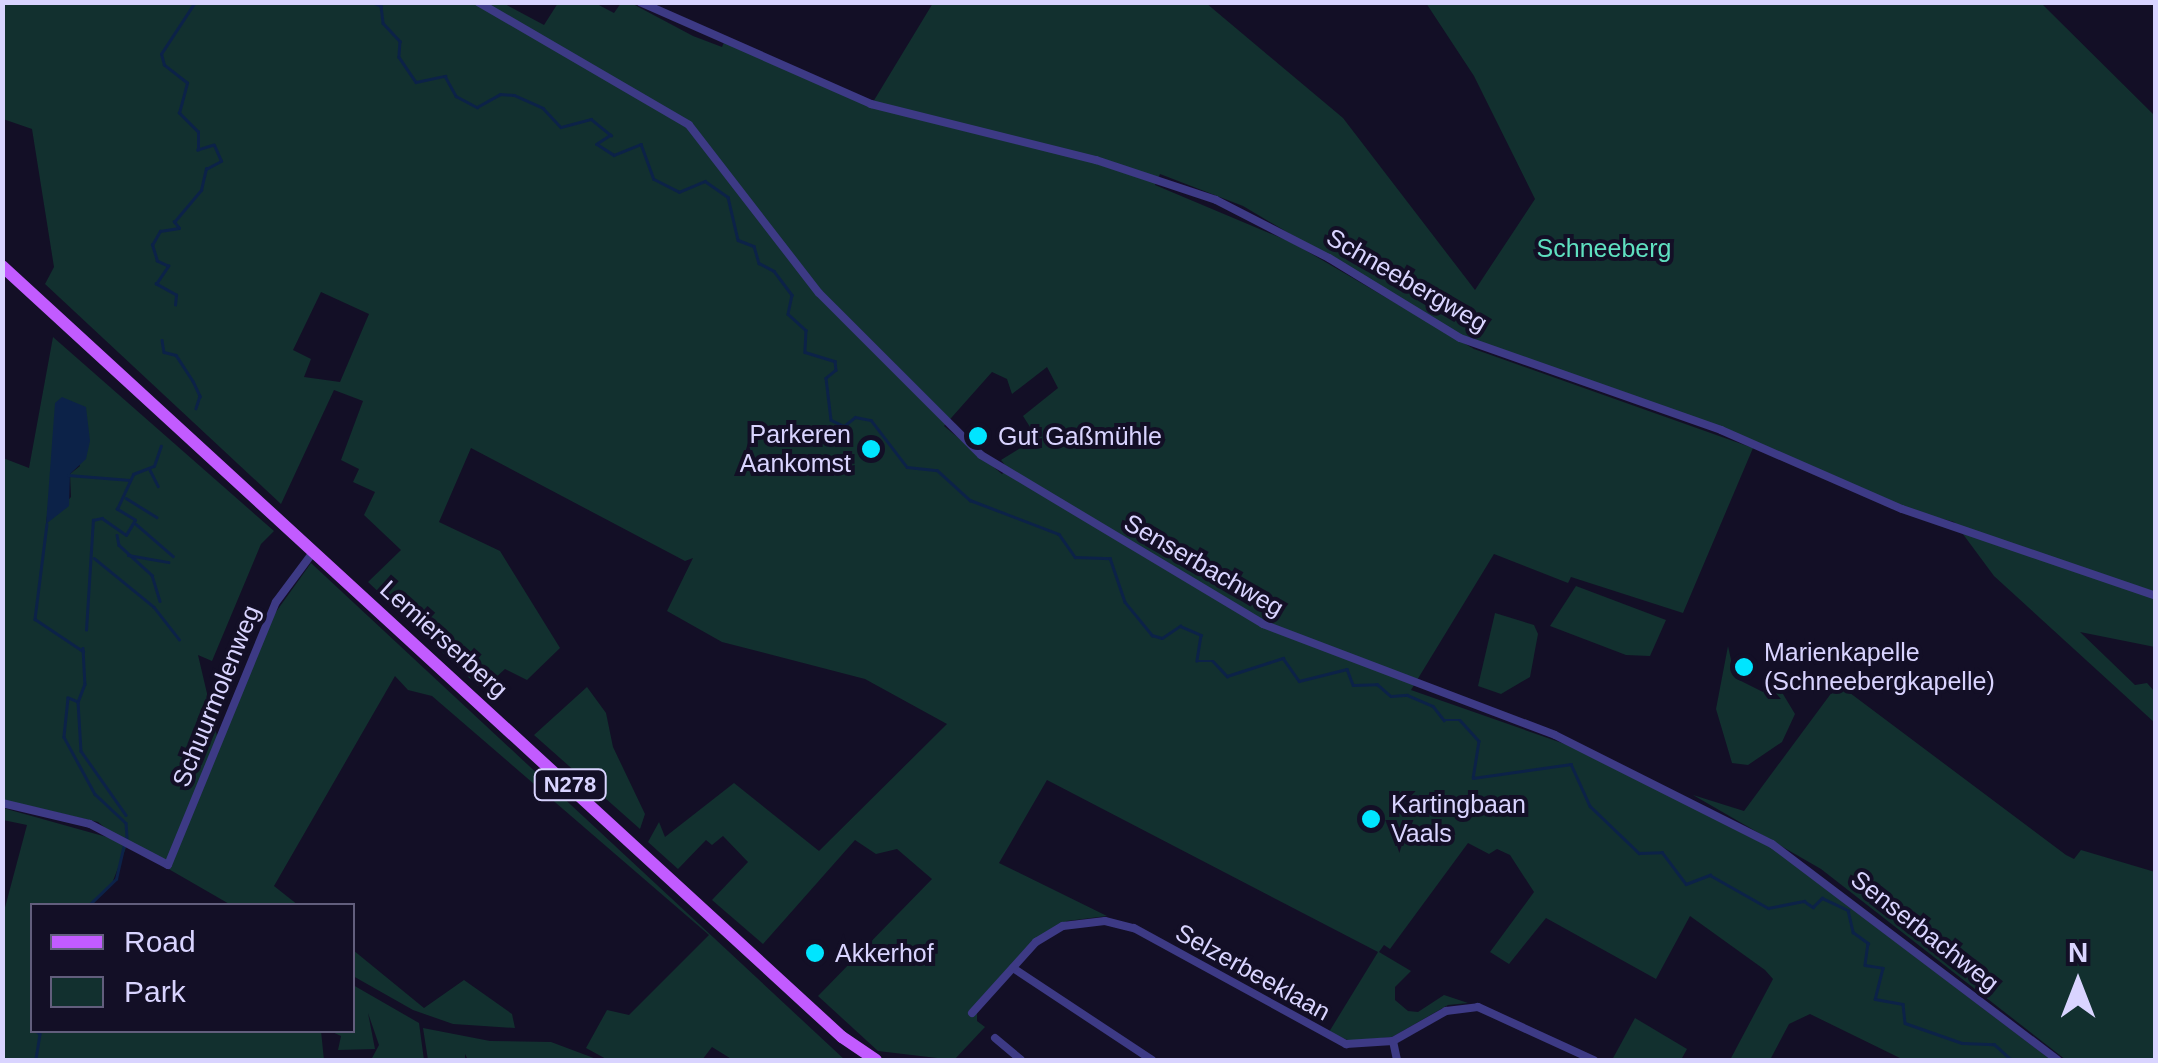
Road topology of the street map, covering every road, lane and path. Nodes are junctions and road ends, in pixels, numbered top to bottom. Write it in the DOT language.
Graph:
graph roads {
  1 [pos="478,2"];
  2 [pos="640,2"];
  3 [pos="2,266"];
  4 [pos="314,551"];
  5 [pos="2156,596"];
  6 [pos="2,803"];
  7 [pos="1013,968"];
  8 [pos="972,1013"];
  9 [pos="995,1038"];
  10 [pos="1393,1041"];
  11 [pos="853,1047"];
  12 [pos="860,1060"];
  13 [pos="876,1060"];
  14 [pos="1021,1060"];
  15 [pos="1152,1060"];
  16 [pos="1397,1060"];
  17 [pos="1594,1060"];
  18 [pos="2058,1060"];
  1 -- 18 [label="street, Senserbachweg"];
  2 -- 5 [label="street, Schneebergweg"];
  3 -- 4 [label="main road, Lemierserberg / N278"];
  4 -- 6 [label="street, Schuurmolenweg"];
  4 -- 11 [label="main road, Lemierserberg / N278"];
  7 -- 8 [label="street, Selzerbeeklaan"];
  7 -- 10 [label="street, Selzerbeeklaan"];
  7 -- 15 [label="street"];
  9 -- 14 [label="street"];
  10 -- 16 [label="street"];
  10 -- 17 [label="street, Selzerbeeklaan"];
  11 -- 12 [label="main road, Lemierserberg / N278"];
  11 -- 13 [label="main road, Lemierserberg / N278"];
}
